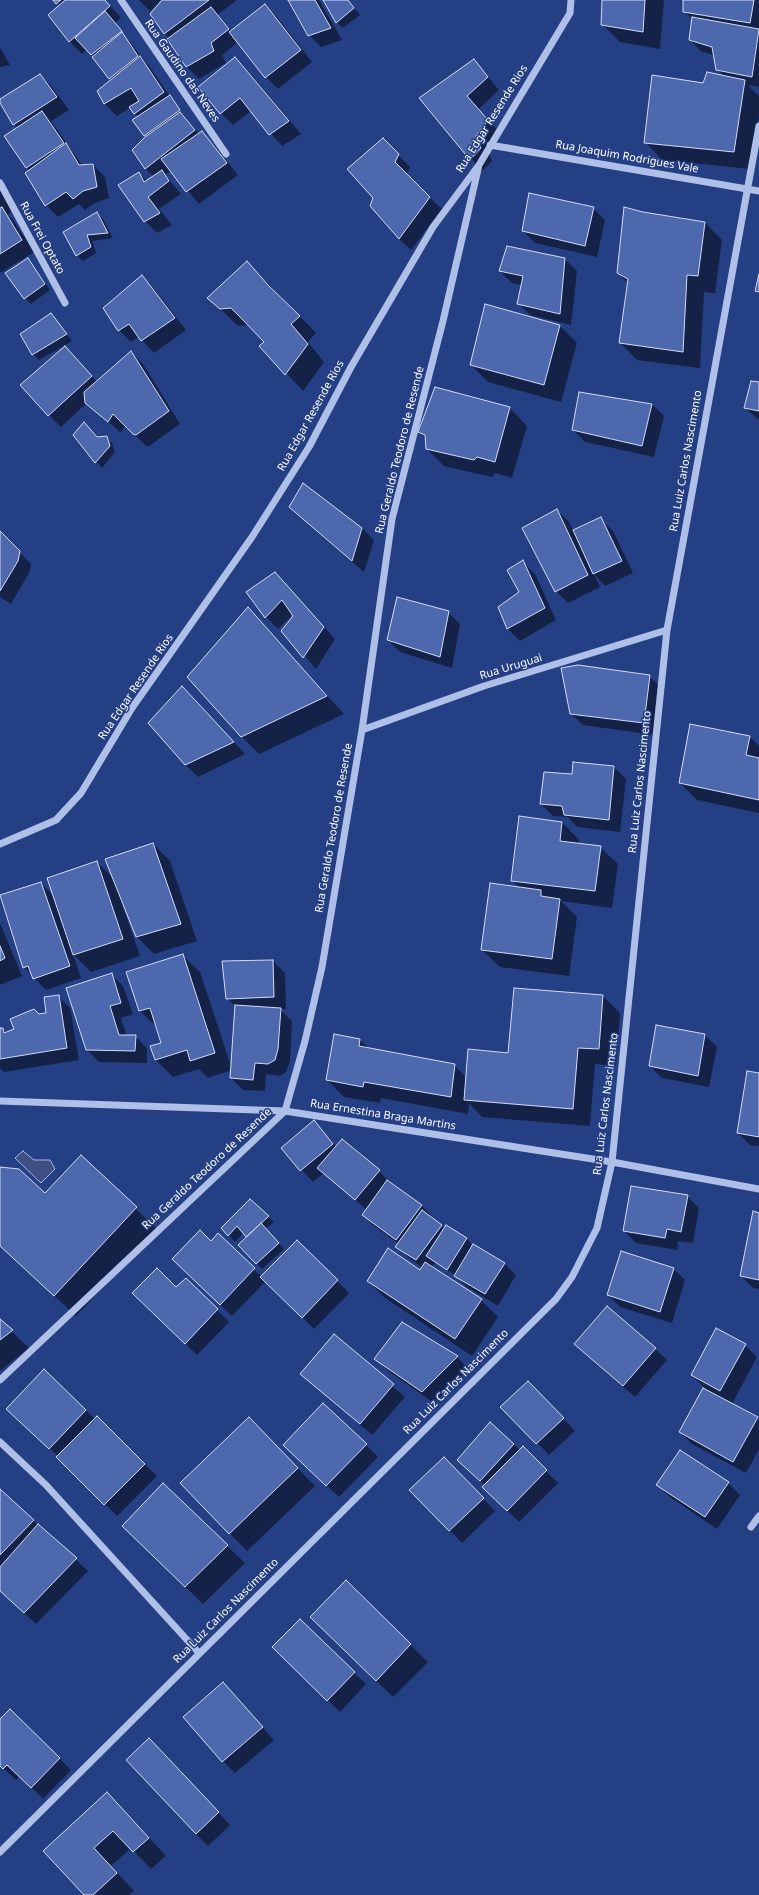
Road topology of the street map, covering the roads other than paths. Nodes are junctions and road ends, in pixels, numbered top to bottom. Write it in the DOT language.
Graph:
graph roads {
  1 [pos="121,0"];
  2 [pos="571,0"];
  3 [pos="759,126"];
  4 [pos="490,145"];
  5 [pos="226,154"];
  6 [pos="479,165"];
  7 [pos="0,183"];
  8 [pos="747,188"];
  9 [pos="759,191"];
  10 [pos="65,303"];
  11 [pos="667,630"];
  12 [pos="362,730"];
  13 [pos="0,844"];
  14 [pos="0,1101"];
  15 [pos="285,1111"];
  16 [pos="612,1162"];
  17 [pos="759,1189"];
  18 [pos="0,1380"];
  19 [pos="0,1442"];
  20 [pos="759,1516"];
  21 [pos="751,1527"];
  22 [pos="199,1653"];
  23 [pos="0,1852"];
  1 -- 5 [label="street, Rua Gaudino das Neves"];
  2 -- 4 [label="street, Rua Edgar Resende Rios"];
  3 -- 8 [label="street, Rua Luiz Carlos Nascimento"];
  4 -- 6 [label="street, Rua Edgar Resende Rios"];
  4 -- 8 [label="street, Rua Joaquim Rodrigues Vale"];
  6 -- 12 [label="street, Rua Geraldo Teodoro de Resende"];
  6 -- 13 [label="street, Rua Edgar Resende Rios"];
  7 -- 10 [label="street, Rua Frei Optato"];
  8 -- 9 [label="street, Rua Joaquim Rodrigues Vale"];
  8 -- 11 [label="street, Rua Luiz Carlos Nascimento"];
  11 -- 12 [label="street, Rua Uruguai"];
  11 -- 16 [label="street, Rua Luiz Carlos Nascimento"];
  12 -- 15 [label="street, Rua Geraldo Teodoro de Resende"];
  14 -- 15 [label="street, Rua Ernestina Braga Martins"];
  15 -- 16 [label="street, Rua Ernestina Braga Martins"];
  15 -- 18 [label="street, Rua Geraldo Teodoro de Resende"];
  16 -- 17 [label="street, Rua Ernestina Braga Martins"];
  16 -- 22 [label="street, Rua Luiz Carlos Nascimento"];
  19 -- 22 [label="street"];
  20 -- 21 [label="street"];
  22 -- 23 [label="street, Rua Luiz Carlos Nascimento"];
}
